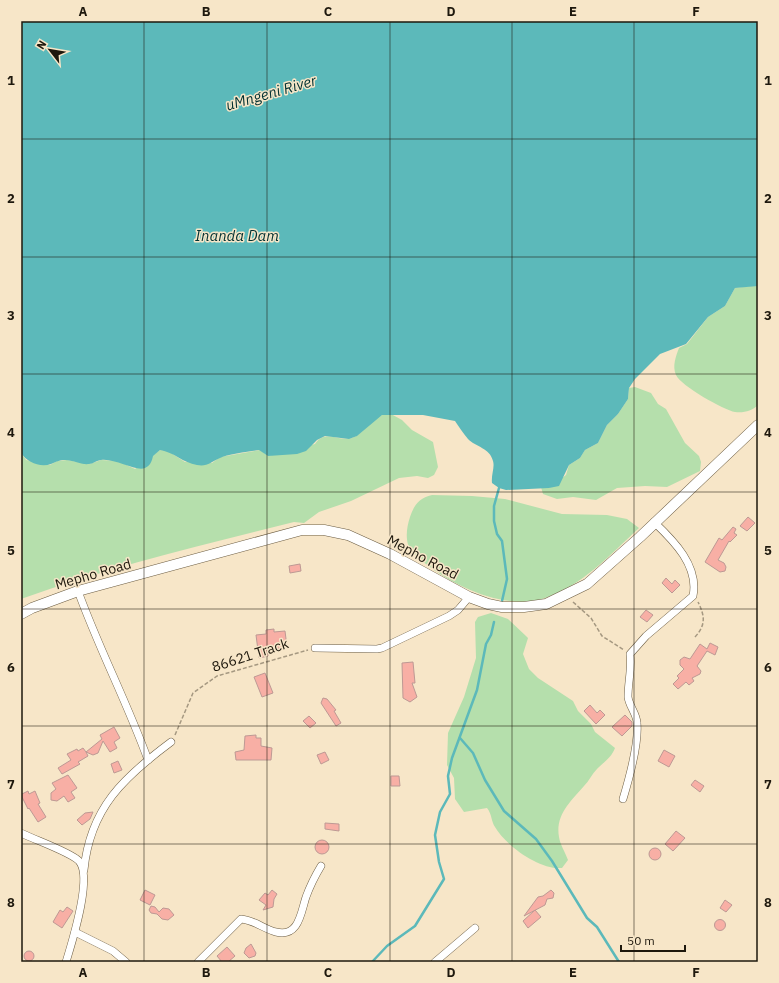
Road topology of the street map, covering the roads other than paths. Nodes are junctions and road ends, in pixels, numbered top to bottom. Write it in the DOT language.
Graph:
graph roads {
  1 [pos="758,425"];
  2 [pos="654,522"];
  3 [pos="78,591"];
  4 [pos="469,597"];
  5 [pos="21,614"];
  6 [pos="315,648"];
  7 [pos="171,742"];
  8 [pos="148,760"];
  9 [pos="623,799"];
  10 [pos="21,833"];
  11 [pos="321,866"];
  12 [pos="84,870"];
  13 [pos="475,928"];
  14 [pos="75,932"];
  15 [pos="66,962"];
  16 [pos="126,962"];
  17 [pos="198,962"];
  18 [pos="435,962"];
  1 -- 2 [label="street, Mepho Road"];
  2 -- 4 [label="street, Mepho Road"];
  2 -- 9 [label="street"];
  3 -- 4 [label="street, Mepho Road"];
  3 -- 5 [label="street, Mepho Road"];
  3 -- 8 [label="street"];
  4 -- 6 [label="street"];
  7 -- 8 [label="street"];
  8 -- 12 [label="street"];
  10 -- 12 [label="street"];
  11 -- 17 [label="street"];
  12 -- 14 [label="street"];
  13 -- 18 [label="street"];
  14 -- 15 [label="street"];
  14 -- 16 [label="street"];
}
